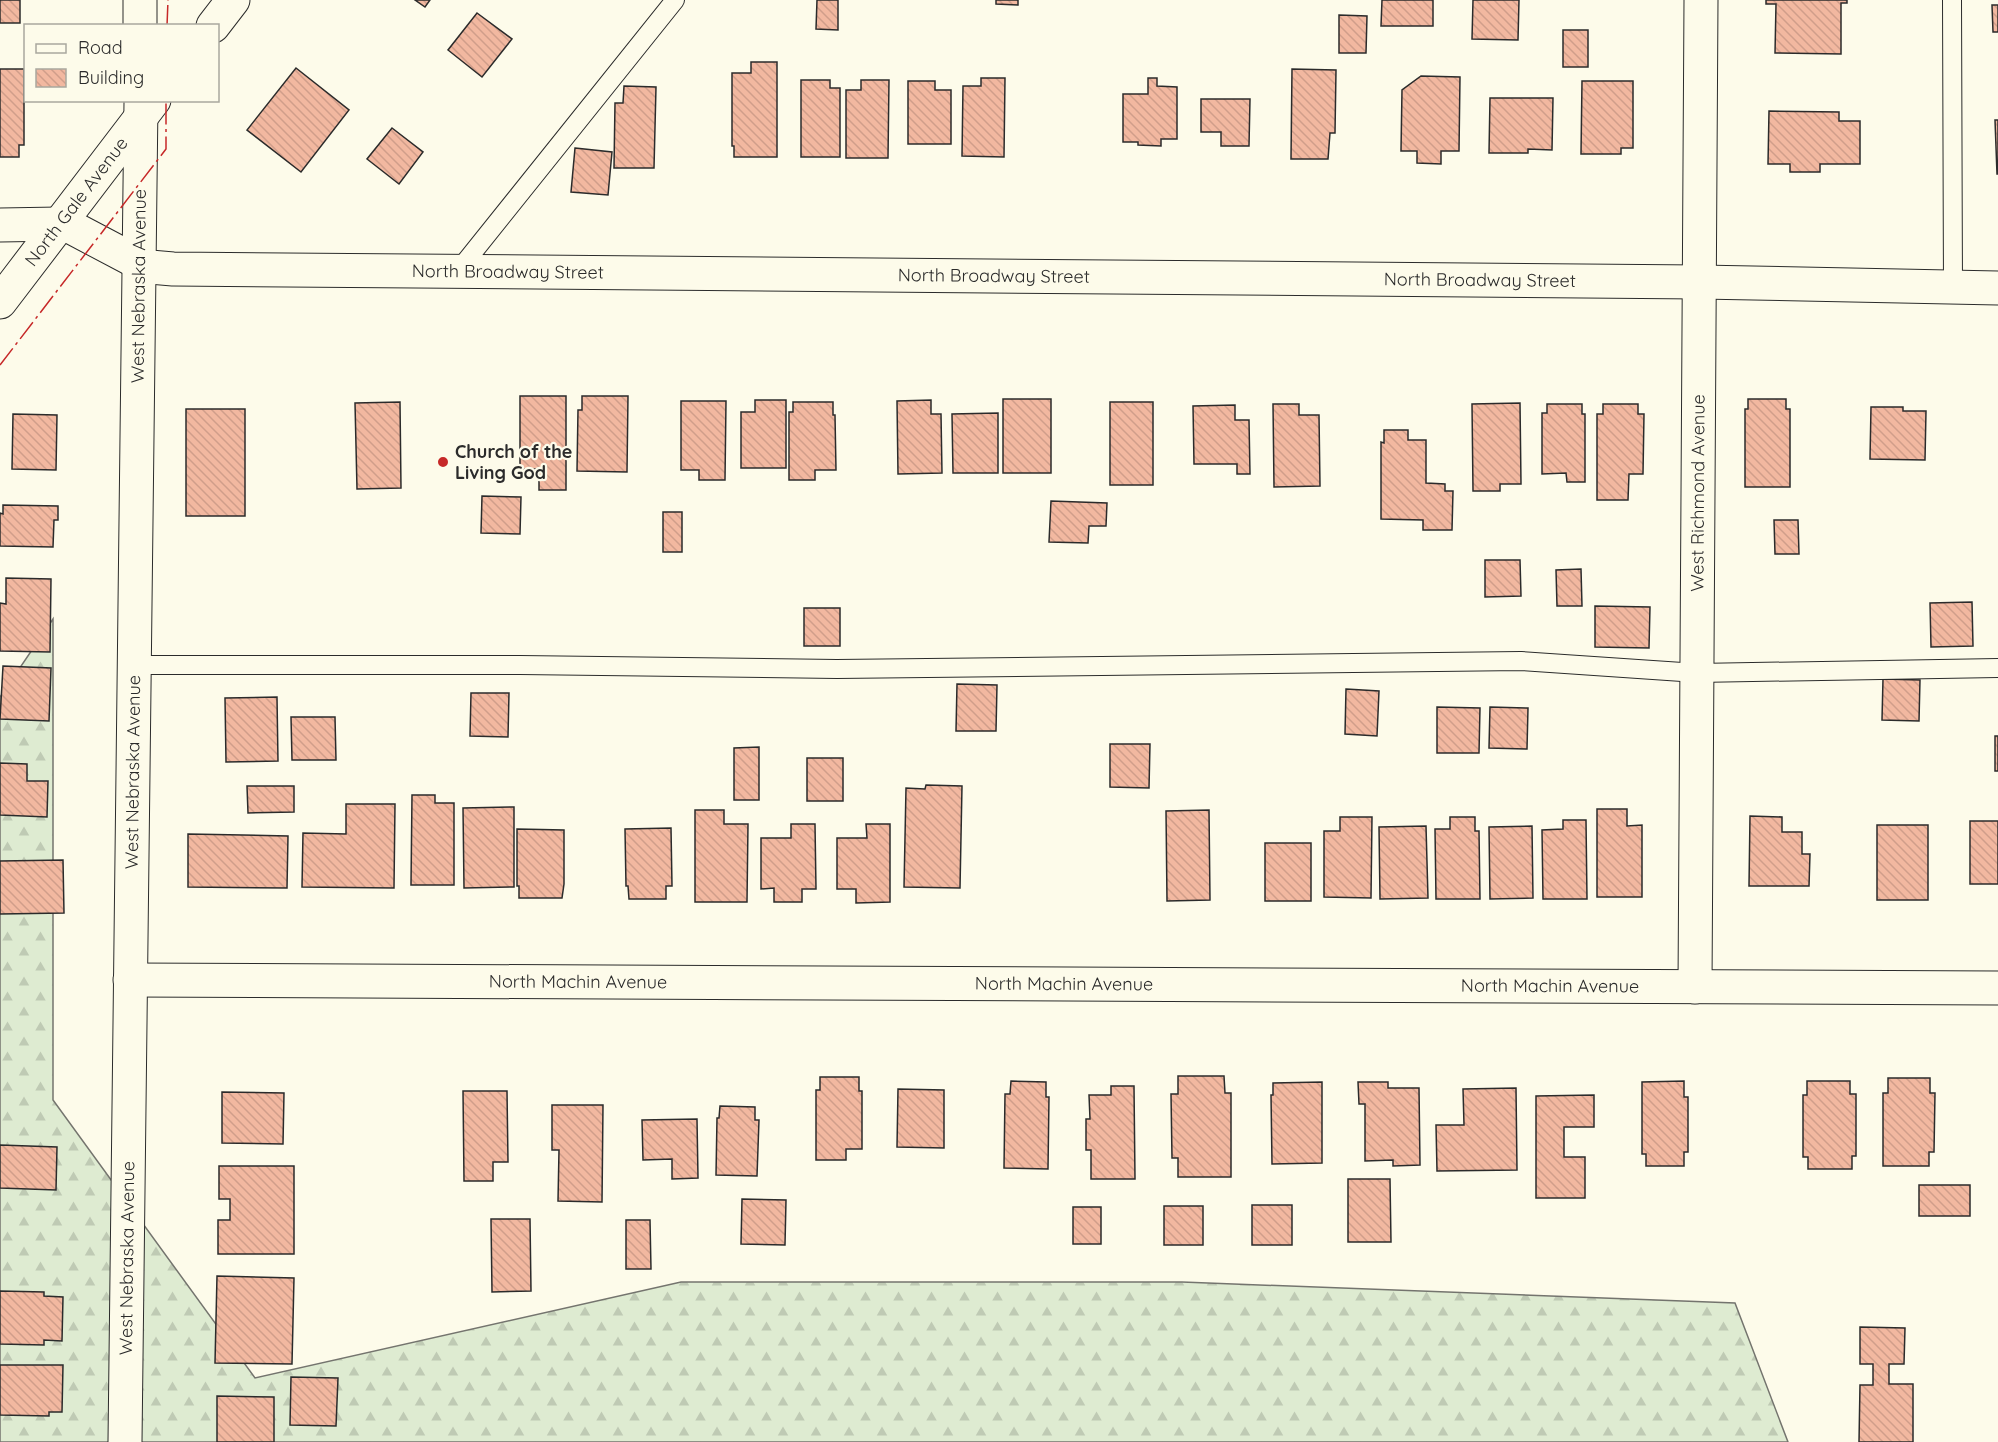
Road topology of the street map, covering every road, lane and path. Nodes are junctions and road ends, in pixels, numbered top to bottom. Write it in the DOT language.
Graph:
graph roads {
  1 [pos="140,0"];
  2 [pos="233,0"];
  3 [pos="675,0"];
  4 [pos="1701,0"];
  5 [pos="1952,0"];
  6 [pos="140,24"];
  7 [pos="215,24"];
  8 [pos="145,106"];
  9 [pos="59,224"];
  10 [pos="0,225"];
  11 [pos="139,263"];
  12 [pos="458,271"];
  13 [pos="1700,282"];
  14 [pos="1953,288"];
  15 [pos="1998,288"];
  16 [pos="0,302"];
  17 [pos="134,665"];
  18 [pos="1998,668"];
  19 [pos="1697,673"];
  20 [pos="129,980"];
  21 [pos="1695,987"];
  22 [pos="1998,988"];
  23 [pos="125,1442"];
  1 -- 6 [label="street"];
  2 -- 7 [label="street"];
  3 -- 12 [label="lane"];
  4 -- 13 [label="street, West Richmond Avenue"];
  5 -- 14 [label="lane"];
  8 -- 9 [label="street, North Gale Avenue"];
  8 -- 11 [label="street, West Nebraska Avenue"];
  9 -- 10 [label="street, North Broadway Street"];
  9 -- 11 [label="street, North Broadway Street"];
  9 -- 16 [label="street, North Gale Avenue"];
  11 -- 12 [label="street, North Broadway Street"];
  11 -- 17 [label="street, West Nebraska Avenue"];
  12 -- 13 [label="street, North Broadway Street"];
  13 -- 14 [label="street, North Broadway Street"];
  13 -- 19 [label="street, West Richmond Avenue"];
  14 -- 15 [label="street, North Broadway Street"];
  17 -- 19 [label="lane"];
  17 -- 20 [label="street, West Nebraska Avenue"];
  18 -- 19 [label="lane"];
  19 -- 21 [label="street, West Richmond Avenue"];
  20 -- 21 [label="street, North Machin Avenue"];
  20 -- 23 [label="street, West Nebraska Avenue"];
  21 -- 22 [label="street, North Machin Avenue"];
}
